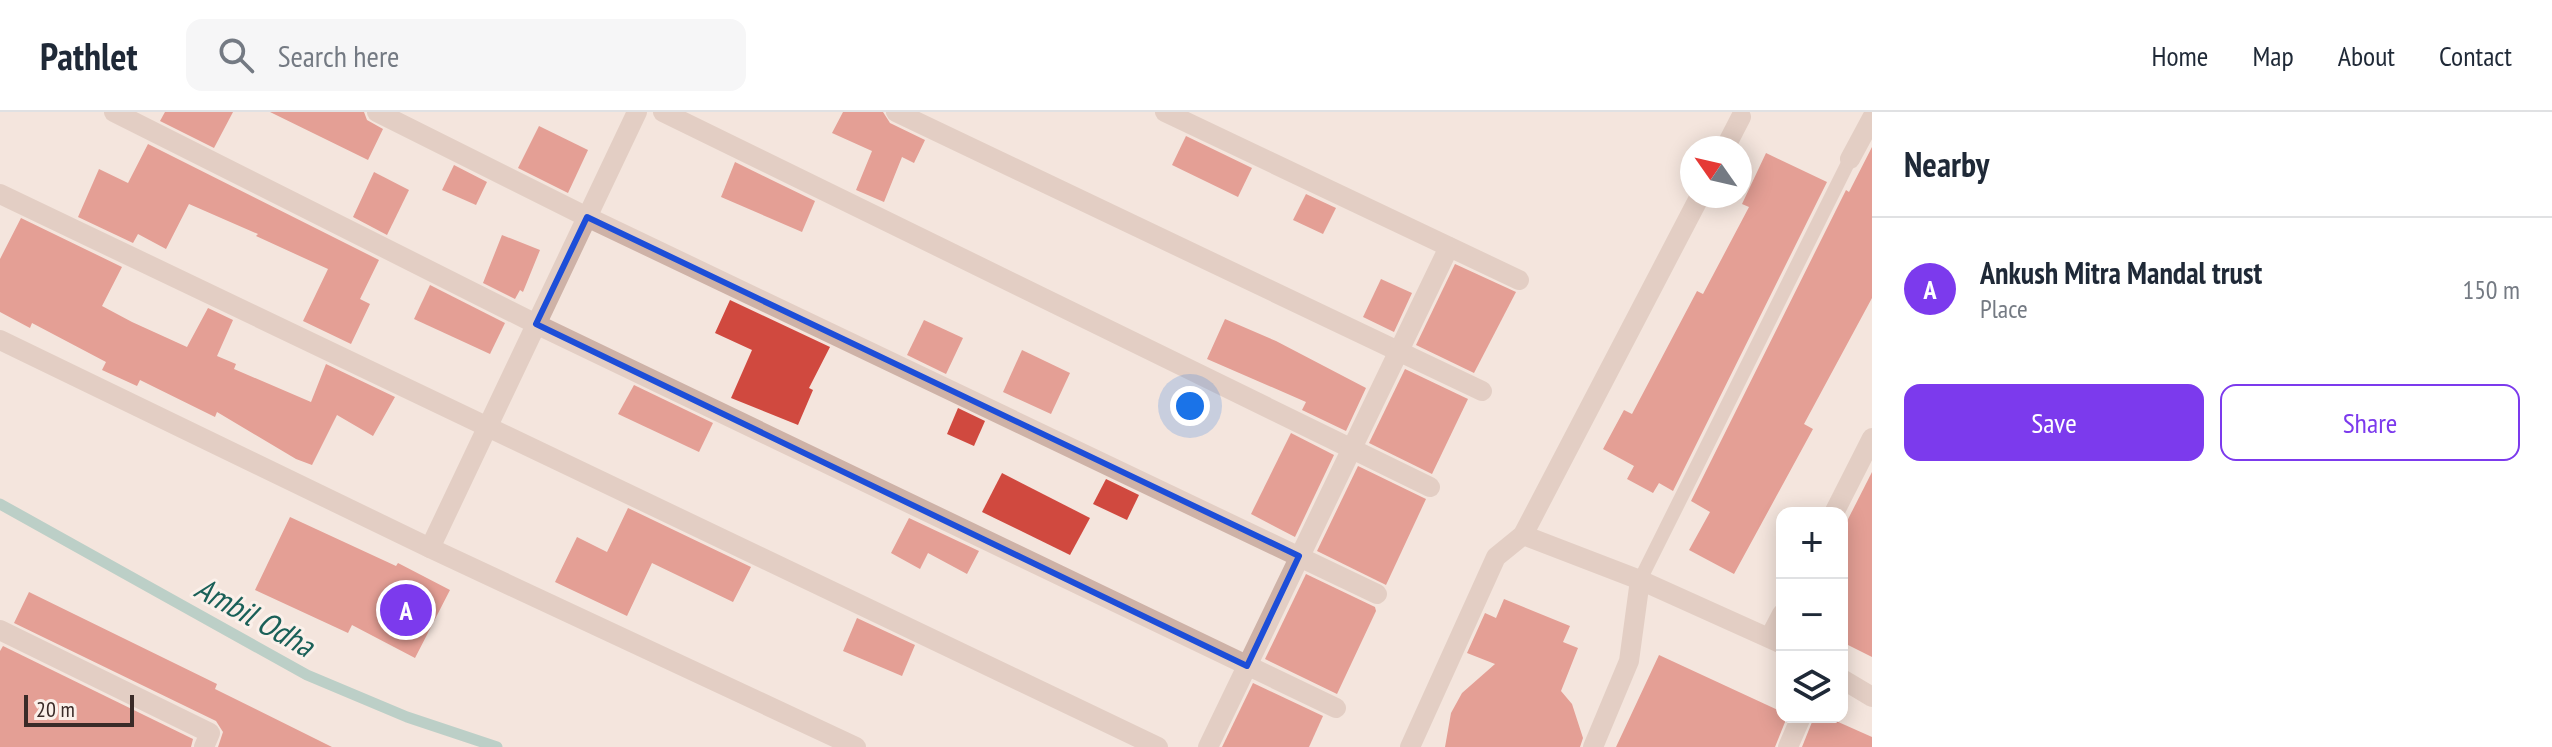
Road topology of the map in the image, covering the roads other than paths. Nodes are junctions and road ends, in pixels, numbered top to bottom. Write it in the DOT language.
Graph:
graph roads {
  1 [pos="114,112"];
  2 [pos="377,112"];
  3 [pos="637,112"];
  4 [pos="663,112"];
  5 [pos="896,112"];
  6 [pos="1165,112"];
  7 [pos="1741,117"];
  8 [pos="1872,118"];
  9 [pos="1731,136"];
  10 [pos="1850,159"];
  11 [pos="0,194"];
  12 [pos="1694,208"];
  13 [pos="587,217"];
  14 [pos="1449,247"];
  15 [pos="1519,280"];
  16 [pos="536,324"];
  17 [pos="0,340"];
  18 [pos="1398,351"];
  19 [pos="1482,391"];
  20 [pos="487,427"];
  21 [pos="1872,438"];
  22 [pos="1351,449"];
  23 [pos="1430,487"];
  24 [pos="1837,507"];
  25 [pos="1523,535"];
  26 [pos="430,548"];
  27 [pos="1299,556"];
  28 [pos="1640,580"];
  29 [pos="1377,594"];
  30 [pos="0,630"];
  31 [pos="1776,641"];
  32 [pos="1247,666"];
  33 [pos="1848,683"];
  34 [pos="1872,697"];
  35 [pos="1336,708"];
  36 [pos="1798,723"];
  37 [pos="204,747"];
  38 [pos="856,747"];
  39 [pos="1158,747"];
  40 [pos="1208,747"];
  41 [pos="1410,747"];
  42 [pos="1593,747"];
  43 [pos="1788,747"];
  1 -- 16 [label="street"];
  2 -- 13 [label="street"];
  3 -- 13 [label="street"];
  4 -- 22 [label="street"];
  5 -- 18 [label="street"];
  6 -- 14 [label="street"];
  7 -- 9 [label="street"];
  8 -- 10 [label="street"];
  10 -- 28 [label="lane"];
  11 -- 20 [label="street"];
  12 -- 25 [label="street"];
  13 -- 16 [label="street"];
  13 -- 27 [label="street"];
  14 -- 15 [label="street"];
  14 -- 18 [label="street"];
  16 -- 20 [label="street"];
  16 -- 32 [label="street"];
  17 -- 26 [label="street"];
  18 -- 19 [label="street"];
  18 -- 22 [label="street"];
  20 -- 26 [label="street"];
  20 -- 39 [label="street"];
  21 -- 24 [label="street"];
  22 -- 23 [label="street"];
  22 -- 27 [label="street"];
  25 -- 28 [label="street"];
  25 -- 41 [label="street"];
  26 -- 38 [label="street"];
  27 -- 29 [label="street"];
  27 -- 32 [label="street"];
  28 -- 31 [label="street"];
  28 -- 42 [label="street"];
  30 -- 37 [label="street"];
  32 -- 35 [label="street"];
  32 -- 40 [label="street"];
  33 -- 34 [label="street"];
  36 -- 43 [label="street"];
}
